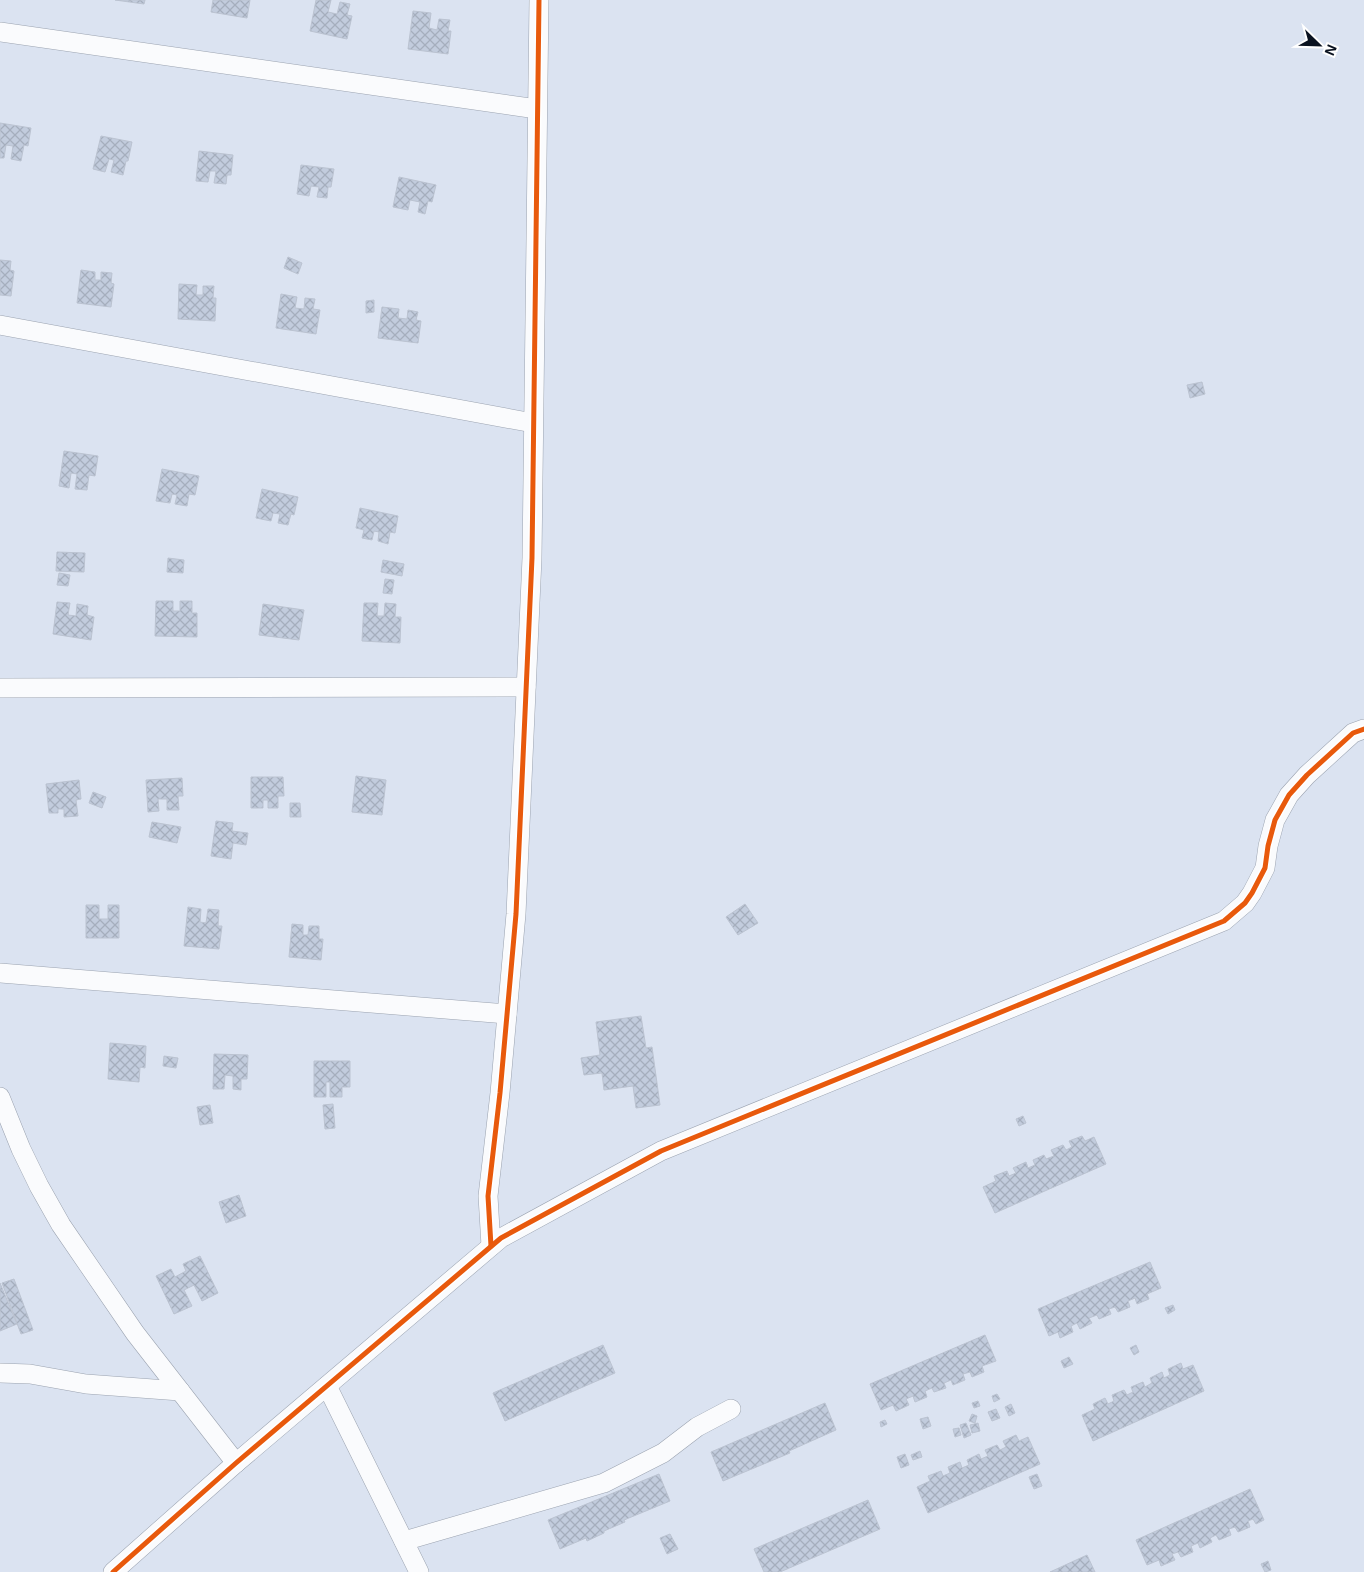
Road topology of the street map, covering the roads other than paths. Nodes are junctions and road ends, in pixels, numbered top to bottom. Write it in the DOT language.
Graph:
graph roads {
  1 [pos="539,0"];
  2 [pos="0,32"];
  3 [pos="537,109"];
  4 [pos="0,325"];
  5 [pos="533,423"];
  6 [pos="526,687"];
  7 [pos="0,688"];
  8 [pos="1364,729"];
  9 [pos="0,973"];
  10 [pos="507,1014"];
  11 [pos="0,1097"];
  12 [pos="491,1246"];
  13 [pos="0,1373"];
  14 [pos="327,1386"];
  15 [pos="180,1392"];
  16 [pos="731,1408"];
  17 [pos="236,1463"];
  18 [pos="404,1540"];
  19 [pos="113,1572"];
  20 [pos="420,1572"];
  1 -- 3 [label="street"];
  2 -- 3 [label="street"];
  3 -- 5 [label="street"];
  4 -- 5 [label="street"];
  5 -- 6 [label="street"];
  6 -- 7 [label="street"];
  6 -- 10 [label="street"];
  8 -- 12 [label="street"];
  9 -- 10 [label="street"];
  10 -- 12 [label="street"];
  11 -- 15 [label="street"];
  12 -- 14 [label="street"];
  13 -- 15 [label="street"];
  14 -- 17 [label="street"];
  14 -- 18 [label="street"];
  15 -- 17 [label="street"];
  16 -- 18 [label="street"];
  17 -- 19 [label="street"];
  18 -- 20 [label="street"];
}
